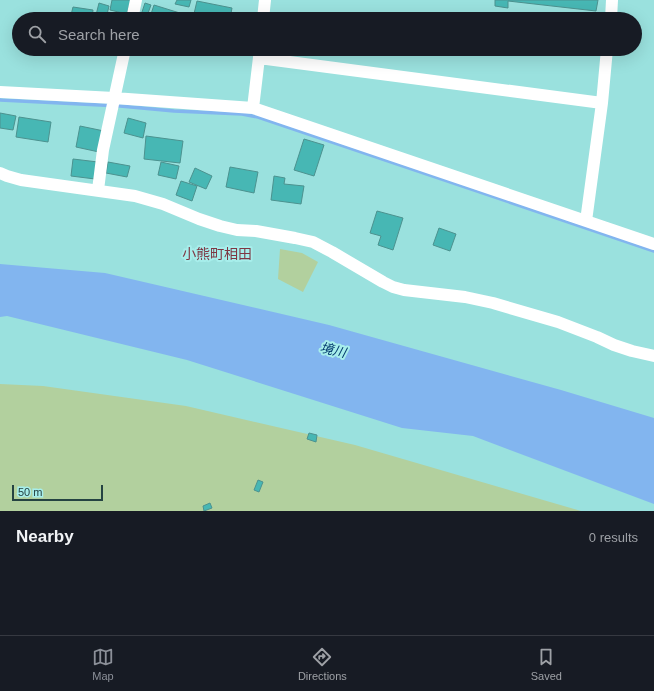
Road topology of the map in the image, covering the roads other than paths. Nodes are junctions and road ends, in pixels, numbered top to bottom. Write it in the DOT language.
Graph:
graph roads {
  1 [pos="136,0"];
  2 [pos="265,0"];
  3 [pos="612,0"];
  4 [pos="133,12"];
  5 [pos="264,12"];
  6 [pos="611,12"];
  7 [pos="123,56"];
  8 [pos="260,56"];
  9 [pos="274,56"];
  10 [pos="606,56"];
  11 [pos="0,92"];
  12 [pos="602,103"];
  13 [pos="113,104"];
  14 [pos="253,108"];
  15 [pos="0,173"];
  16 [pos="98,190"];
  17 [pos="586,221"];
  18 [pos="654,244"];
  19 [pos="654,356"];
  1 -- 4 [label="street"];
  2 -- 5 [label="street"];
  3 -- 6 [label="street"];
  7 -- 13 [label="street"];
  8 -- 14 [label="street"];
  9 -- 12 [label="street"];
  10 -- 12 [label="street"];
  11 -- 13 [label="street"];
  12 -- 17 [label="street"];
  13 -- 14 [label="street"];
  13 -- 16 [label="street"];
  14 -- 17 [label="street"];
  15 -- 16 [label="street"];
  16 -- 19 [label="street"];
  17 -- 18 [label="street"];
}
